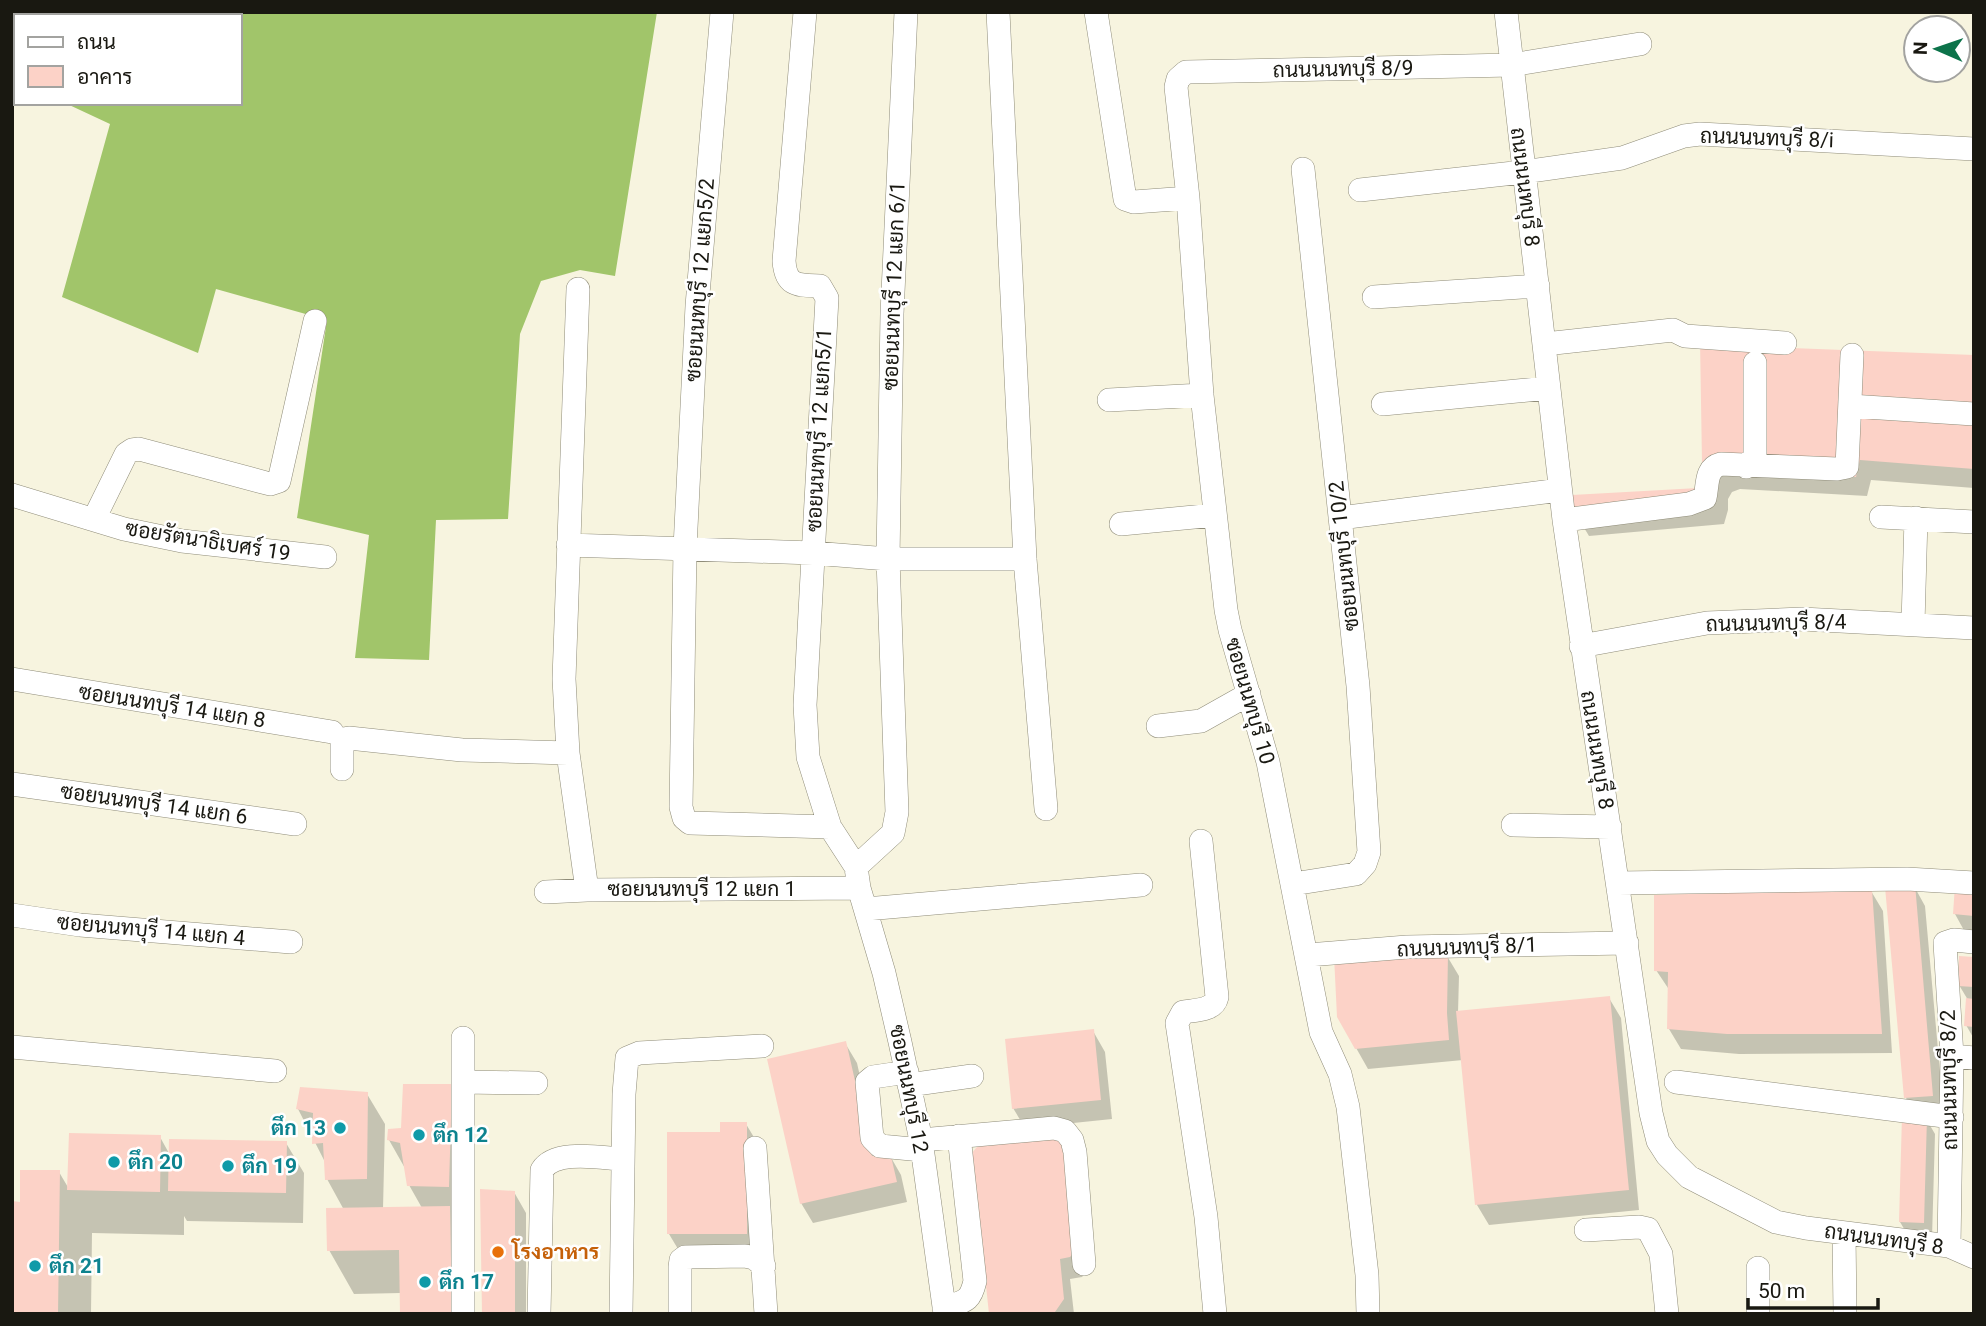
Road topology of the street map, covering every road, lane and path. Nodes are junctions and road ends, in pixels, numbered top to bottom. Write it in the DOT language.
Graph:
graph roads {
  1 [pos="722,12"];
  2 [pos="805,12"];
  3 [pos="906,12"];
  4 [pos="998,12"];
  5 [pos="1096,12"];
  6 [pos="1506,12"];
  7 [pos="1640,44"];
  8 [pos="1511,65"];
  9 [pos="1178,79"];
  10 [pos="1974,149"];
  11 [pos="1303,169"];
  12 [pos="1523,172"];
  13 [pos="1360,190"];
  14 [pos="1188,198"];
  15 [pos="1538,286"];
  16 [pos="578,289"];
  17 [pos="1374,297"];
  18 [pos="315,321"];
  19 [pos="1785,343"];
  20 [pos="1545,344"];
  21 [pos="1852,355"];
  22 [pos="1755,363"];
  23 [pos="1548,388"];
  24 [pos="1202,394"];
  25 [pos="1109,400"];
  26 [pos="1383,404"];
  27 [pos="1850,406"];
  28 [pos="1974,414"];
  29 [pos="1746,467"];
  30 [pos="1560,490"];
  31 [pos="12,495"];
  32 [pos="1215,515"];
  33 [pos="1881,517"];
  34 [pos="1340,518"];
  35 [pos="94,519"];
  36 [pos="1916,519"];
  37 [pos="1564,520"];
  38 [pos="1974,522"];
  39 [pos="1121,524"];
  40 [pos="568,545"];
  41 [pos="685,548"];
  42 [pos="813,553"];
  43 [pos="325,558"];
  44 [pos="888,559"];
  45 [pos="1025,559"];
  46 [pos="1913,624"];
  47 [pos="1974,628"];
  48 [pos="1581,646"];
  49 [pos="12,679"];
  50 [pos="1249,694"];
  51 [pos="1158,726"];
  52 [pos="332,732"];
  53 [pos="568,752"];
  54 [pos="342,769"];
  55 [pos="12,784"];
  56 [pos="1046,809"];
  57 [pos="295,824"];
  58 [pos="1513,825"];
  59 [pos="830,827"];
  60 [pos="1610,827"];
  61 [pos="1201,841"];
  62 [pos="1618,883"];
  63 [pos="1974,883"];
  64 [pos="1293,884"];
  65 [pos="1141,885"];
  66 [pos="860,888"];
  67 [pos="587,890"];
  68 [pos="546,892"];
  69 [pos="12,915"];
  70 [pos="291,942"];
  71 [pos="1974,942"];
  72 [pos="1627,943"];
  73 [pos="1308,955"];
  74 [pos="463,1038"];
  75 [pos="762,1046"];
  76 [pos="12,1048"];
  77 [pos="1963,1057"];
  78 [pos="275,1071"];
  79 [pos="972,1076"];
  80 [pos="908,1079"];
  81 [pos="463,1082"];
  82 [pos="1676,1082"];
  83 [pos="536,1083"];
  84 [pos="1952,1117"];
  85 [pos="959,1136"];
  86 [pos="922,1145"];
  87 [pos="755,1149"];
  88 [pos="624,1159"];
  89 [pos="1586,1230"];
  90 [pos="1844,1233"];
  91 [pos="1949,1247"];
  92 [pos="1974,1257"];
  93 [pos="1084,1264"];
  94 [pos="764,1266"];
  95 [pos="1758,1268"];
  96 [pos="945,1311"];
  97 [pos="463,1314"];
  98 [pos="538,1314"];
  99 [pos="621,1314"];
  100 [pos="680,1314"];
  101 [pos="766,1314"];
  102 [pos="1215,1314"];
  103 [pos="1368,1314"];
  104 [pos="1667,1314"];
  105 [pos="1758,1314"];
  106 [pos="1845,1314"];
  1 -- 41 [label="street, ซอยนนทบุรี 12 แยก5/2"];
  2 -- 42 [label="street, ซอยนนทบุรี 12 แยก5/1"];
  3 -- 44 [label="street, ซอยนนทบุรี 12 แยก 6/1"];
  4 -- 45 [label="street"];
  5 -- 14 [label="street"];
  6 -- 8 [label="street, ถนนนนทบุรี 8"];
  7 -- 8 [label="street, ถนนนนทบุรี 8/9"];
  8 -- 9 [label="street, ถนนนนทบุรี 8/9"];
  8 -- 12 [label="street, ถนนนนทบุรี 8"];
  9 -- 14 [label="street, ซอยนนทบุรี 10"];
  10 -- 12 [label="street, ถนนนนทบุรี 8/i"];
  11 -- 34 [label="street, ซอยนนทบุรี 10/2"];
  12 -- 13 [label="street, ถนนนนทบุรี 8/i"];
  12 -- 15 [label="street, ถนนนนทบุรี 8"];
  14 -- 24 [label="street, ซอยนนทบุรี 10"];
  15 -- 17 [label="street"];
  15 -- 20 [label="street, ถนนนนทบุรี 8"];
  16 -- 40 [label="street"];
  18 -- 35 [label="street"];
  19 -- 20 [label="street"];
  20 -- 23 [label="street, ถนนนนทบุรี 8"];
  21 -- 27 [label="street"];
  22 -- 29 [label="street"];
  23 -- 26 [label="street"];
  23 -- 30 [label="street, ถนนนนทบุรี 8"];
  24 -- 25 [label="street"];
  24 -- 32 [label="street, ซอยนนทบุรี 10"];
  27 -- 28 [label="street"];
  27 -- 29 [label="street"];
  29 -- 37 [label="street"];
  30 -- 34 [label="street"];
  30 -- 37 [label="street, ถนนนนทบุรี 8"];
  31 -- 35 [label="street, ซอยรัตนาธิเบศร์ 19"];
  32 -- 39 [label="street"];
  32 -- 50 [label="street, ซอยนนทบุรี 10"];
  33 -- 36 [label="street"];
  34 -- 64 [label="street, ซอยนนทบุรี 10/2"];
  35 -- 43 [label="street, ซอยรัตนาธิเบศร์ 19"];
  36 -- 38 [label="street"];
  36 -- 46 [label="street"];
  37 -- 48 [label="street, ถนนนนทบุรี 8"];
  40 -- 41 [label="street"];
  40 -- 53 [label="street"];
  41 -- 42 [label="street"];
  41 -- 59 [label="street, ซอยนนทบุรี 12 แยก5/2"];
  42 -- 44 [label="street"];
  42 -- 59 [label="street, ซอยนนทบุรี 12 แยก5/1"];
  44 -- 45 [label="street"];
  44 -- 66 [label="street, ซอยนนทบุรี 12 แยก 6/1"];
  45 -- 56 [label="street"];
  46 -- 47 [label="street, ถนนนนทบุรี 8/4"];
  46 -- 48 [label="street, ถนนนนทบุรี 8/4"];
  48 -- 60 [label="street, ถนนนนทบุรี 8"];
  49 -- 52 [label="street, ซอยนนทบุรี 14 แยก 8"];
  50 -- 51 [label="street"];
  50 -- 64 [label="street, ซอยนนทบุรี 10"];
  53 -- 54 [label="street"];
  53 -- 67 [label="street"];
  55 -- 57 [label="street, ซอยนนทบุรี 14 แยก 6"];
  58 -- 60 [label="street"];
  59 -- 66 [label="street, ซอยนนทบุรี 12 แยก5/1"];
  60 -- 62 [label="street, ถนนนนทบุรี 8"];
  61 -- 102 [label="street"];
  62 -- 63 [label="street"];
  62 -- 72 [label="street, ถนนนนทบุรี 8"];
  64 -- 73 [label="street, ซอยนนทบุรี 10"];
  65 -- 66 [label="street, ซอยนนทบุรี 12 แยก 1"];
  66 -- 67 [label="street, ซอยนนทบุรี 12 แยก 1"];
  66 -- 80 [label="street, ซอยนนทบุรี 12"];
  67 -- 68 [label="street, ซอยนนทบุรี 12 แยก 1"];
  69 -- 70 [label="street, ซอยนนทบุรี 14 แยก 4"];
  71 -- 77 [label="street, ถนนนนทบุรี 8/2"];
  72 -- 73 [label="street, ถนนนนทบุรี 8/1"];
  72 -- 90 [label="street, ถนนนนทบุรี 8"];
  73 -- 103 [label="street, ซอยนนทบุรี 10"];
  74 -- 81 [label="street"];
  75 -- 88 [label="street"];
  76 -- 78 [label="street"];
  77 -- 84 [label="street, ถนนนนทบุรี 8/2"];
  79 -- 80 [label="street"];
  80 -- 86 [label="street, ซอยนนทบุรี 12"];
  80 -- 86 [label="street"];
  81 -- 83 [label="street"];
  81 -- 97 [label="street"];
  82 -- 84 [label="street"];
  84 -- 91 [label="street, ถนนนนทบุรี 8/2"];
  85 -- 86 [label="street"];
  85 -- 93 [label="street"];
  85 -- 96 [label="street"];
  86 -- 96 [label="street, ซอยนนทบุรี 12"];
  87 -- 94 [label="street"];
  88 -- 98 [label="street"];
  88 -- 99 [label="street"];
  89 -- 104 [label="street"];
  90 -- 91 [label="street, ถนนนนทบุรี 8"];
  90 -- 106 [label="street"];
  91 -- 92 [label="street, ถนนนนทบุรี 8"];
  94 -- 100 [label="street"];
  94 -- 101 [label="street"];
  95 -- 105 [label="street"];
}
